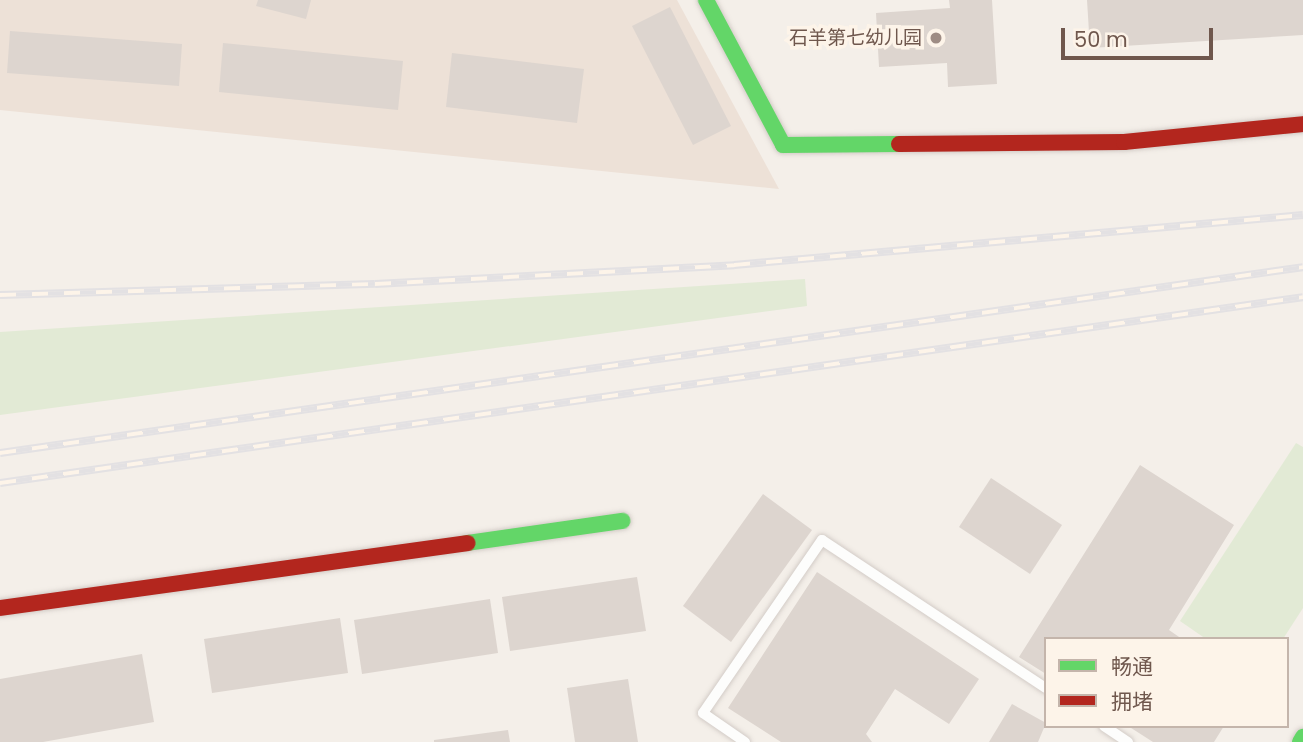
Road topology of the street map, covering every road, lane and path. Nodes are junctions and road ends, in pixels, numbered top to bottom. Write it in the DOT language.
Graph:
graph roads {
  1 [pos="706,0"];
  2 [pos="1303,124"];
  3 [pos="622,522"];
  4 [pos="0,608"];
  5 [pos="1044,687"];
  6 [pos="1107,728"];
  7 [pos="1303,737"];
  8 [pos="745,742"];
  9 [pos="1128,742"];
  10 [pos="1300,742"];
  1 -- 2 [label="street"];
  3 -- 4 [label="street"];
  5 -- 8 [label="lane"];
  6 -- 9 [label="lane"];
  7 -- 10 [label="street"];
}
